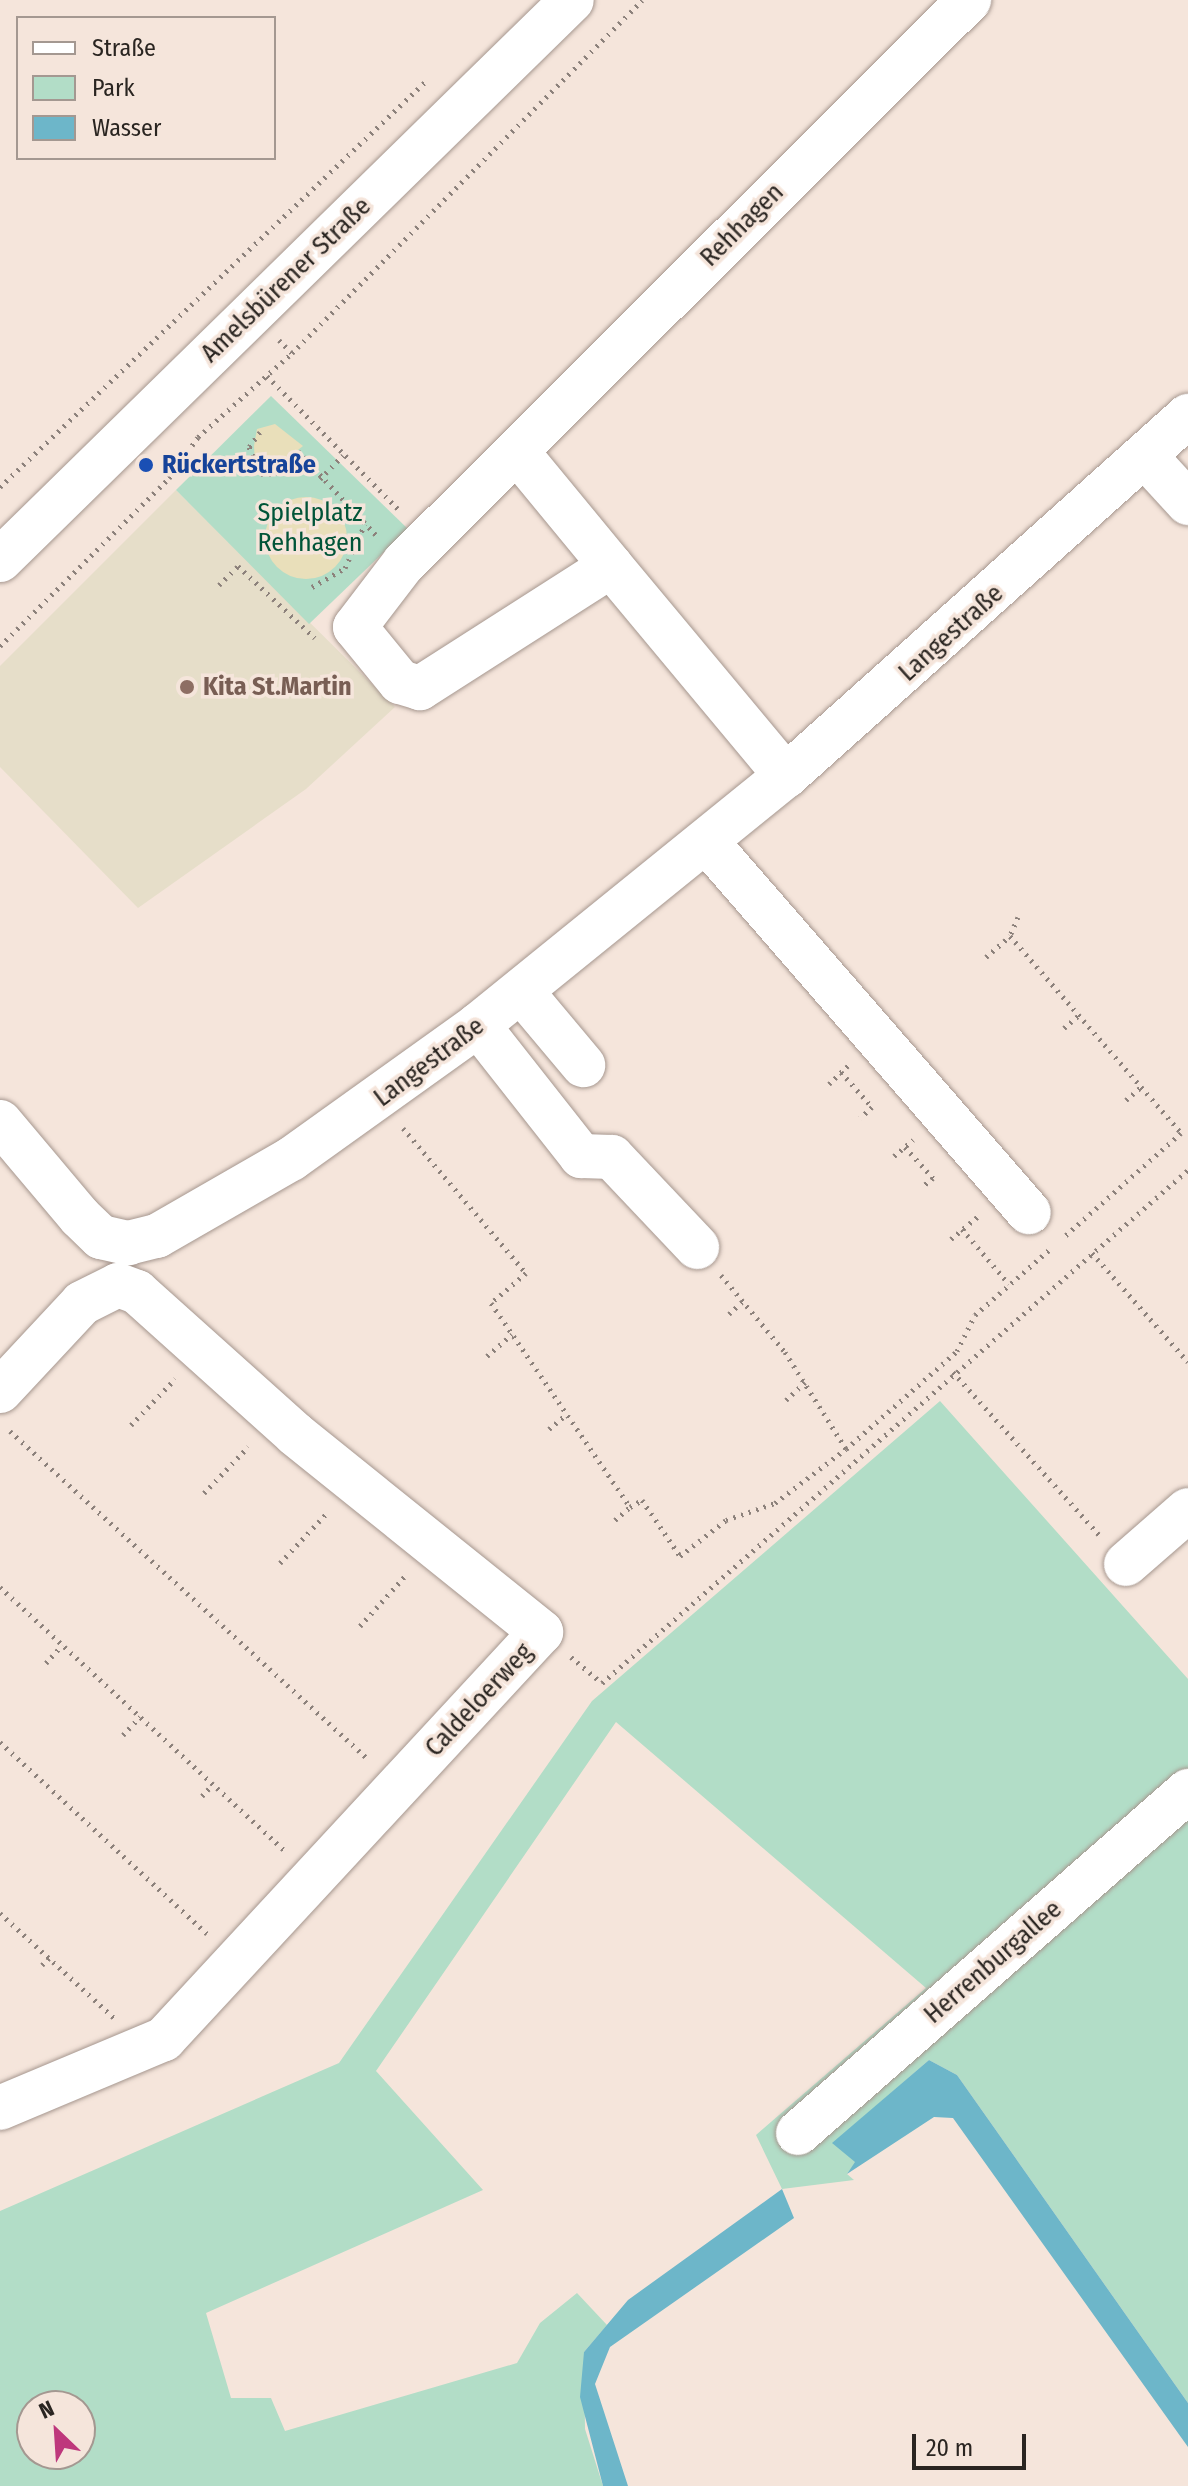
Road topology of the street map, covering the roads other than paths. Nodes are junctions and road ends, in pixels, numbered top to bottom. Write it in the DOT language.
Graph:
graph roads {
  1 [pos="572,0"];
  2 [pos="969,0"];
  3 [pos="1188,416"];
  4 [pos="518,453"];
  5 [pos="1145,456"];
  6 [pos="1188,503"];
  7 [pos="0,560"];
  8 [pos="611,566"];
  9 [pos="786,776"];
  10 [pos="706,841"];
  11 [pos="521,991"];
  12 [pos="478,1025"];
  13 [pos="583,1065"];
  14 [pos="0,1122"];
  15 [pos="1029,1212"];
  16 [pos="697,1247"];
  17 [pos="0,1391"];
  18 [pos="1188,1510"];
  19 [pos="1126,1564"];
  20 [pos="1188,1791"];
  21 [pos="0,2108"];
  22 [pos="798,2133"];
  1 -- 7 [label="street, Amelsbürener Straße"];
  2 -- 4 [label="street, Rehhagen"];
  3 -- 5 [label="street, Langestraße"];
  4 -- 8 [label="street"];
  4 -- 8 [label="street, Rehhagen"];
  5 -- 6 [label="street"];
  5 -- 9 [label="street, Langestraße"];
  8 -- 9 [label="street"];
  9 -- 10 [label="street, Langestraße"];
  10 -- 11 [label="street, Langestraße"];
  10 -- 15 [label="street"];
  11 -- 12 [label="street, Langestraße"];
  11 -- 13 [label="street"];
  12 -- 14 [label="street, Langestraße"];
  12 -- 16 [label="street"];
  17 -- 21 [label="street, Caldeloerweg"];
  18 -- 19 [label="street"];
  20 -- 22 [label="street, Herrenburgallee"];
}
